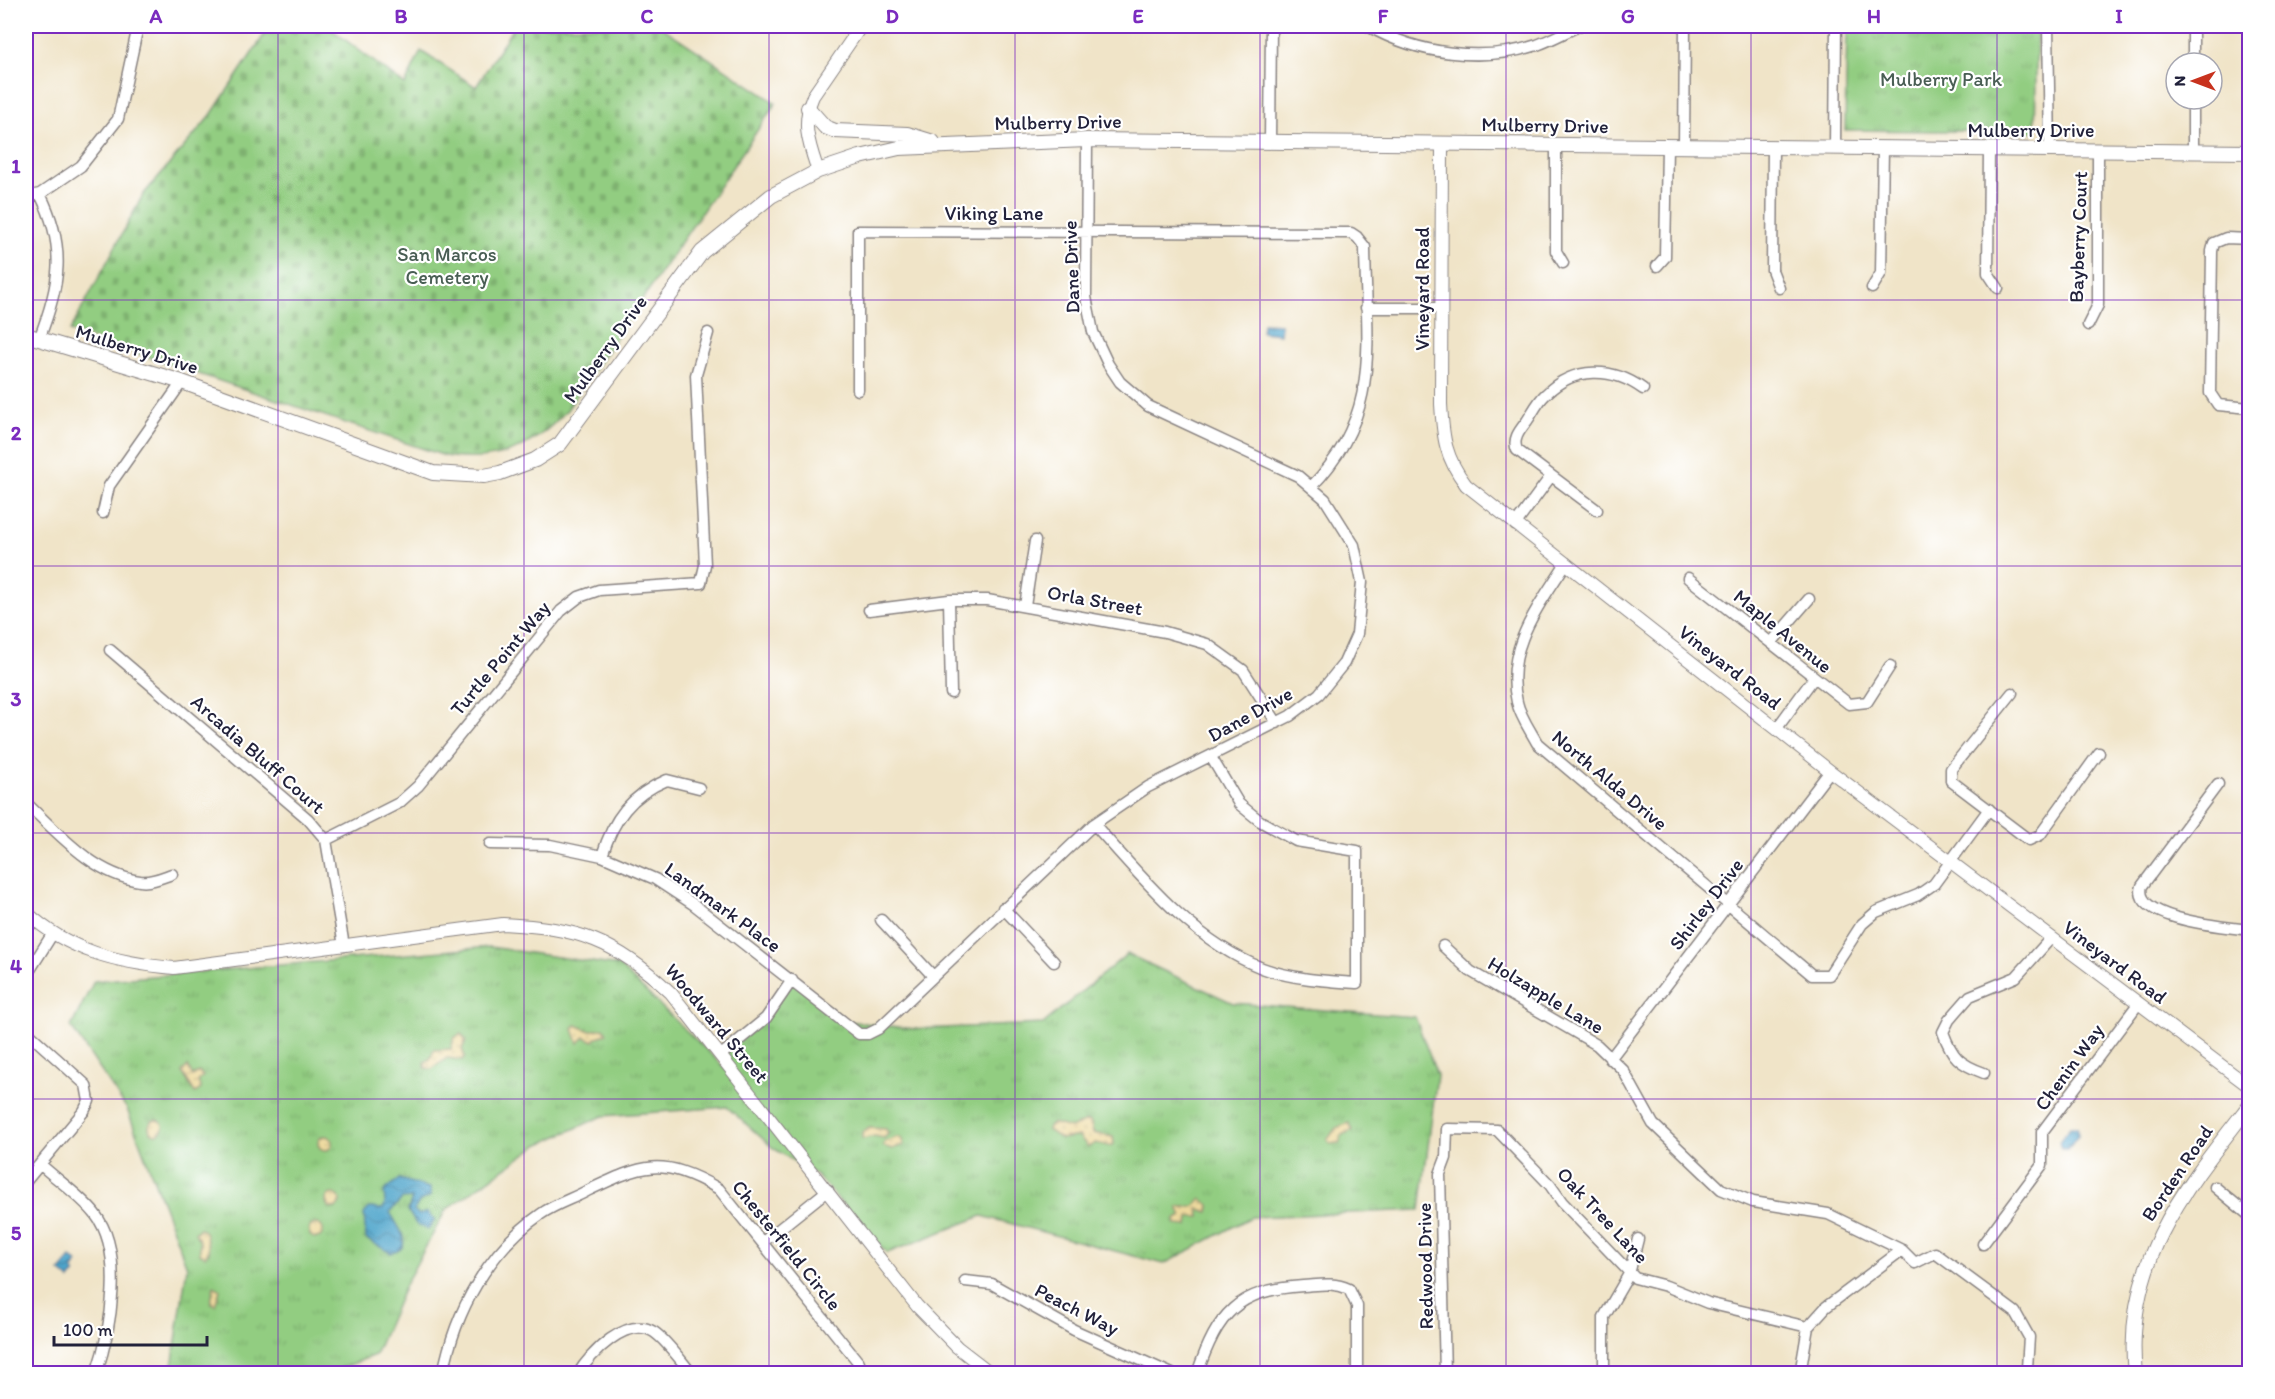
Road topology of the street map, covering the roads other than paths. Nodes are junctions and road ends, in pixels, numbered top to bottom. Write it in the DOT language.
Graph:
graph roads {
  1 [pos="138,26"];
  2 [pos="861,26"];
  3 [pos="1271,26"];
  4 [pos="1368,26"];
  5 [pos="1579,26"];
  6 [pos="1685,26"];
  7 [pos="1836,26"];
  8 [pos="2048,26"];
  9 [pos="2193,26"];
  10 [pos="2193,51"];
  11 [pos="808,108"];
  12 [pos="2193,111"];
  13 [pos="1086,140"];
  14 [pos="1270,142"];
  15 [pos="1442,143"];
  16 [pos="940,144"];
  17 [pos="1556,145"];
  18 [pos="1667,146"];
  19 [pos="1684,146"];
  20 [pos="1773,147"];
  21 [pos="1835,148"];
  22 [pos="1883,148"];
  23 [pos="1989,150"];
  24 [pos="2050,150"];
  25 [pos="2098,150"];
  26 [pos="2193,152"];
  27 [pos="2250,152"];
  28 [pos="818,171"];
  29 [pos="40,194"];
  30 [pos="26,197"];
  31 [pos="1087,232"];
  32 [pos="2250,239"];
  33 [pos="1563,263"];
  34 [pos="1657,266"];
  35 [pos="1779,288"];
  36 [pos="1872,288"];
  37 [pos="1998,288"];
  38 [pos="1366,308"];
  39 [pos="1441,308"];
  40 [pos="2088,325"];
  41 [pos="708,333"];
  42 [pos="32,337"];
  43 [pos="182,382"];
  44 [pos="1643,389"];
  45 [pos="858,390"];
  46 [pos="2250,408"];
  47 [pos="1551,476"];
  48 [pos="1311,487"];
  49 [pos="1597,510"];
  50 [pos="103,513"];
  51 [pos="1515,525"];
  52 [pos="1035,541"];
  53 [pos="1566,563"];
  54 [pos="1688,578"];
  55 [pos="1809,599"];
  56 [pos="949,600"];
  57 [pos="1025,606"];
  58 [pos="869,610"];
  59 [pos="1771,644"];
  60 [pos="110,650"];
  61 [pos="1890,666"];
  62 [pos="1813,679"];
  63 [pos="951,693"];
  64 [pos="2012,693"];
  65 [pos="1276,723"];
  66 [pos="1777,728"];
  67 [pos="2099,753"];
  68 [pos="1211,757"];
  69 [pos="1830,771"];
  70 [pos="2218,784"];
  71 [pos="699,788"];
  72 [pos="26,803"];
  73 [pos="1989,809"];
  74 [pos="1094,824"];
  75 [pos="326,840"];
  76 [pos="490,844"];
  77 [pos="602,856"];
  78 [pos="1950,863"];
  79 [pos="172,874"];
  80 [pos="1729,903"];
  81 [pos="1003,908"];
  82 [pos="26,912"];
  83 [pos="881,920"];
  84 [pos="2250,930"];
  85 [pos="53,933"];
  86 [pos="2051,938"];
  87 [pos="344,946"];
  88 [pos="1443,946"];
  89 [pos="1054,962"];
  90 [pos="26,976"];
  91 [pos="933,976"];
  92 [pos="792,980"];
  93 [pos="2138,1004"];
  94 [pos="26,1031"];
  95 [pos="721,1054"];
  96 [pos="1610,1059"];
  97 [pos="1984,1073"];
  98 [pos="2250,1087"];
  99 [pos="2250,1105"];
  100 [pos="1446,1158"];
  101 [pos="40,1164"];
  102 [pos="26,1181"];
  103 [pos="2215,1188"];
  104 [pos="828,1190"];
  105 [pos="2250,1216"];
  106 [pos="1638,1239"];
  107 [pos="764,1242"];
  108 [pos="1983,1244"];
  109 [pos="1902,1250"];
  110 [pos="1629,1274"];
  111 [pos="965,1281"];
  112 [pos="1808,1327"];
  113 [pos="2025,1371"];
  114 [pos="1604,1373"];
  115 [pos="96,1374"];
  116 [pos="443,1374"];
  117 [pos="578,1374"];
  118 [pos="692,1374"];
  119 [pos="860,1374"];
  120 [pos="992,1374"];
  121 [pos="1172,1374"];
  122 [pos="1197,1374"];
  123 [pos="1357,1374"];
  124 [pos="1445,1374"];
  125 [pos="1617,1374"];
  126 [pos="1800,1374"];
  127 [pos="2135,1374"];
  1 -- 29 [label="street"];
  2 -- 11 [label="street"];
  3 -- 14 [label="street"];
  4 -- 5 [label="street"];
  6 -- 19 [label="street"];
  7 -- 21 [label="street"];
  8 -- 24 [label="street"];
  9 -- 10 [label="street"];
  11 -- 16 [label="main road"];
  11 -- 28 [label="street"];
  12 -- 26 [label="street"];
  13 -- 14 [label="main road, Mulberry Drive"];
  13 -- 16 [label="main road, Mulberry Drive"];
  13 -- 31 [label="street, Dane Drive"];
  14 -- 15 [label="main road, Mulberry Drive"];
  15 -- 17 [label="main road, Mulberry Drive"];
  15 -- 39 [label="street, Vineyard Road"];
  16 -- 28 [label="main road, Mulberry Drive"];
  17 -- 18 [label="main road, Mulberry Drive"];
  17 -- 33 [label="street"];
  18 -- 19 [label="main road, Mulberry Drive"];
  18 -- 34 [label="street"];
  19 -- 20 [label="main road, Mulberry Drive"];
  20 -- 21 [label="main road, Mulberry Drive"];
  20 -- 35 [label="street"];
  21 -- 22 [label="main road, Mulberry Drive"];
  22 -- 23 [label="main road, Mulberry Drive"];
  22 -- 36 [label="street"];
  23 -- 24 [label="main road, Mulberry Drive"];
  23 -- 37 [label="street"];
  24 -- 25 [label="main road, Mulberry Drive"];
  25 -- 26 [label="main road, Mulberry Drive"];
  25 -- 40 [label="street, Bayberry Court"];
  26 -- 27 [label="main road, Mulberry Drive"];
  28 -- 43 [label="main road, Mulberry Drive"];
  29 -- 30 [label="street"];
  29 -- 42 [label="street"];
  31 -- 38 [label="street, Viking Lane"];
  31 -- 45 [label="street, Viking Lane"];
  31 -- 48 [label="street, Dane Drive"];
  32 -- 46 [label="street"];
  38 -- 39 [label="street"];
  38 -- 48 [label="street, Viking Lane"];
  39 -- 51 [label="street, Vineyard Road"];
  41 -- 75 [label="street, Turtle Point Way"];
  42 -- 43 [label="main road, Mulberry Drive"];
  43 -- 50 [label="street"];
  44 -- 47 [label="street"];
  47 -- 49 [label="street"];
  47 -- 51 [label="street"];
  48 -- 65 [label="street, Dane Drive"];
  51 -- 53 [label="street, Vineyard Road"];
  52 -- 57 [label="street"];
  53 -- 66 [label="street, Vineyard Road"];
  53 -- 80 [label="street, North Alda Drive"];
  54 -- 59 [label="street, Maple Avenue"];
  55 -- 59 [label="street"];
  56 -- 57 [label="street, Orla Street"];
  56 -- 58 [label="street, Orla Street"];
  56 -- 63 [label="street"];
  57 -- 65 [label="street, Orla Street"];
  59 -- 62 [label="street, Maple Avenue"];
  60 -- 75 [label="street, Arcadia Bluff Court"];
  61 -- 62 [label="street, Maple Avenue"];
  62 -- 66 [label="street"];
  64 -- 73 [label="street"];
  65 -- 68 [label="street, Dane Drive"];
  66 -- 69 [label="street, Vineyard Road"];
  67 -- 73 [label="street"];
  68 -- 74 [label="street, Dane Drive"];
  68 -- 74 [label="street"];
  69 -- 78 [label="street, Vineyard Road"];
  69 -- 80 [label="street, Shirley Drive"];
  70 -- 84 [label="street"];
  71 -- 77 [label="street"];
  72 -- 79 [label="street"];
  73 -- 78 [label="street"];
  74 -- 81 [label="street, Dane Drive"];
  75 -- 87 [label="street, Arcadia Bluff Court"];
  76 -- 77 [label="street, Landmark Place"];
  77 -- 92 [label="street, Landmark Place"];
  78 -- 80 [label="street, North Alda Drive"];
  78 -- 86 [label="street, Vineyard Road"];
  80 -- 96 [label="street, Shirley Drive"];
  81 -- 89 [label="street"];
  81 -- 91 [label="street, Dane Drive"];
  82 -- 85 [label="street, Woodward Street"];
  83 -- 91 [label="street"];
  85 -- 87 [label="street, Woodward Street"];
  85 -- 90 [label="street"];
  86 -- 93 [label="street, Vineyard Road"];
  86 -- 97 [label="street"];
  87 -- 95 [label="street, Woodward Street"];
  88 -- 96 [label="street, Holzapple Lane"];
  91 -- 92 [label="street, Dane Drive"];
  92 -- 95 [label="street"];
  93 -- 98 [label="street, Vineyard Road"];
  93 -- 108 [label="street, Chenin Way"];
  94 -- 101 [label="street"];
  95 -- 104 [label="street, Woodward Street"];
  96 -- 109 [label="street, Holzapple Lane"];
  99 -- 127 [label="main road, Borden Road"];
  100 -- 110 [label="street, Oak Tree Lane"];
  100 -- 124 [label="street, Redwood Drive"];
  101 -- 102 [label="street"];
  101 -- 115 [label="street"];
  103 -- 105 [label="street"];
  104 -- 107 [label="street"];
  104 -- 120 [label="street, Woodward Street"];
  106 -- 110 [label="street"];
  107 -- 116 [label="street, Chesterfield Circle"];
  107 -- 119 [label="street, Chesterfield Circle"];
  109 -- 112 [label="street"];
  109 -- 113 [label="street, Holzapple Lane"];
  110 -- 112 [label="street, Oak Tree Lane"];
  110 -- 114 [label="street"];
  111 -- 121 [label="street, Peach Way"];
  112 -- 126 [label="street"];
  114 -- 125 [label="street"];
  117 -- 118 [label="street"];
  122 -- 123 [label="street"];
}
